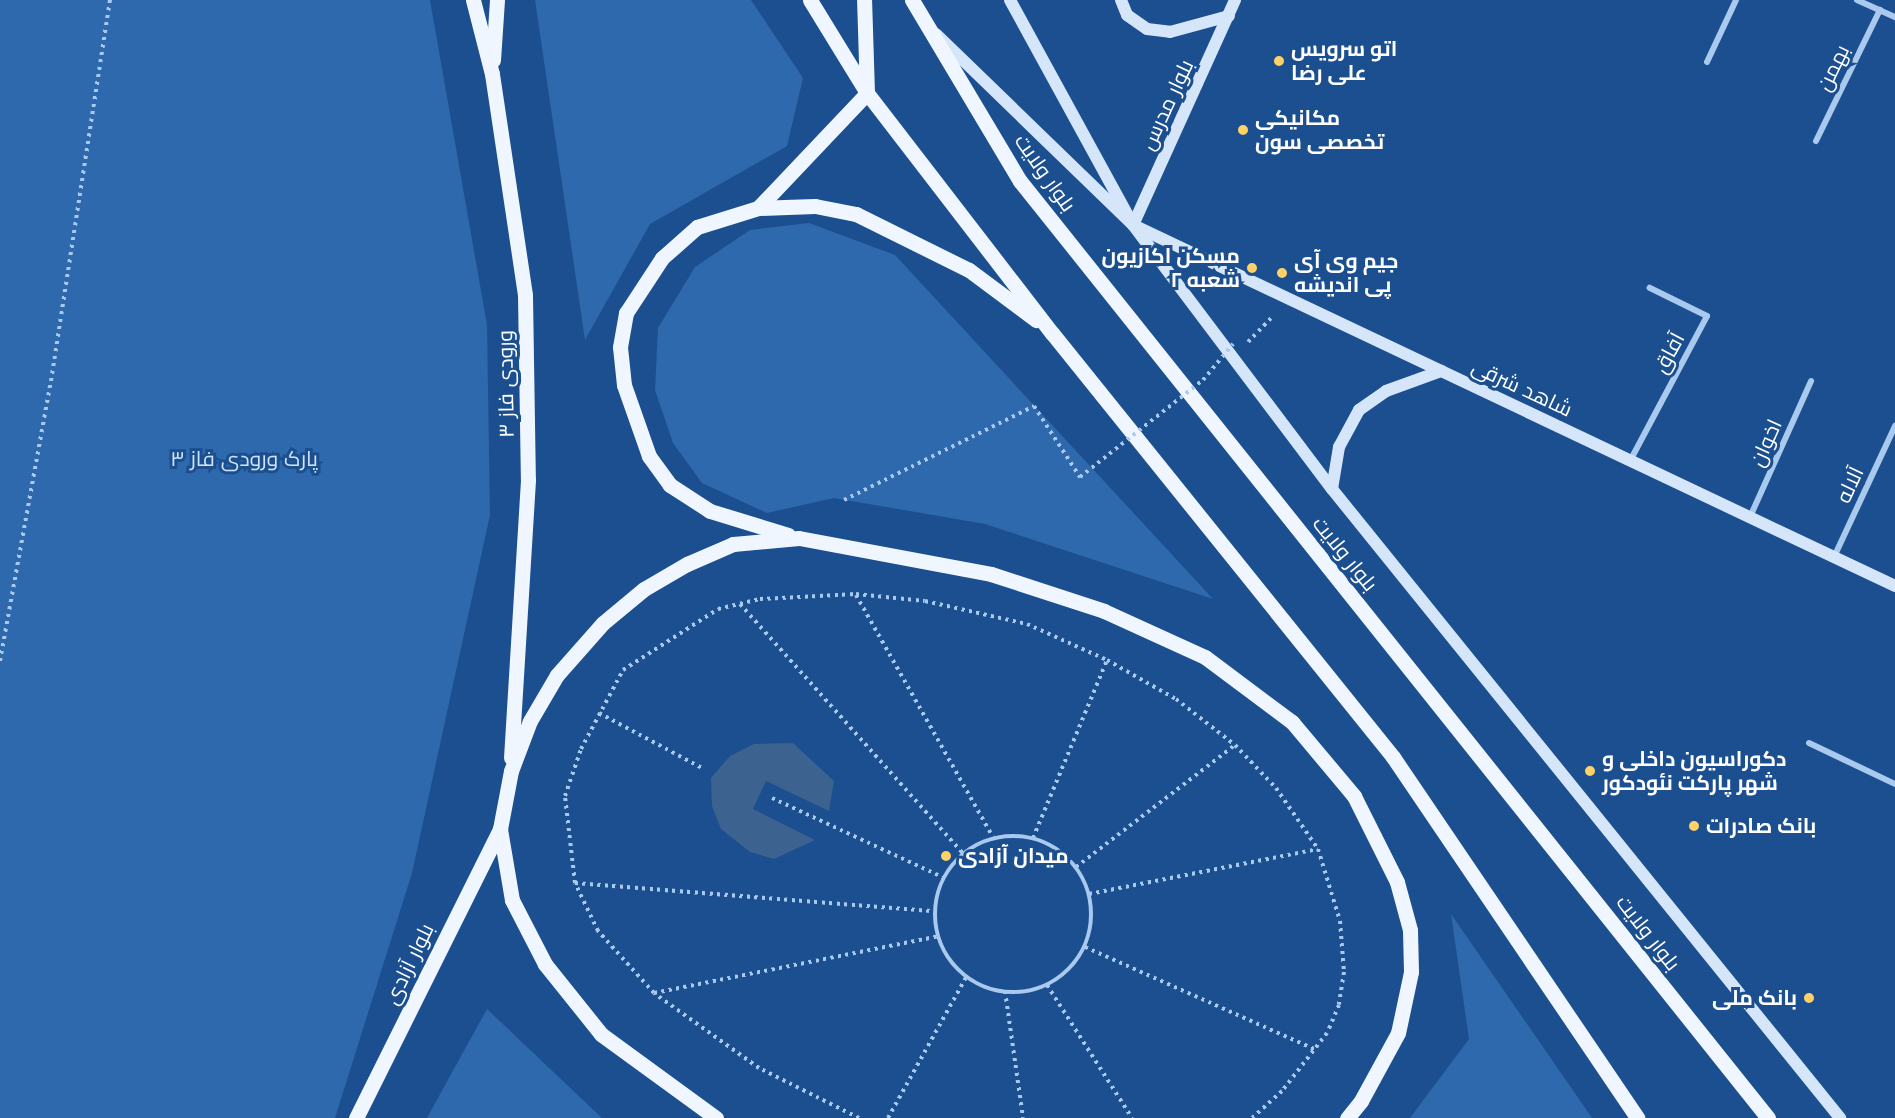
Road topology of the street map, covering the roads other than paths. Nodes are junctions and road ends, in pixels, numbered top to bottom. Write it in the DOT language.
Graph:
graph roads {
  1 [pos="473,0"];
  2 [pos="497,0"];
  3 [pos="810,0"];
  4 [pos="864,0"];
  5 [pos="912,0"];
  6 [pos="1010,0"];
  7 [pos="1121,0"];
  8 [pos="1235,0"];
  9 [pos="1736,0"];
  10 [pos="1857,0"];
  11 [pos="1880,10"];
  12 [pos="1229,16"];
  13 [pos="1895,17"];
  14 [pos="926,24"];
  15 [pos="1707,62"];
  16 [pos="492,74"];
  17 [pos="867,93"];
  18 [pos="1816,141"];
  19 [pos="758,208"];
  20 [pos="1132,225"];
  21 [pos="1650,288"];
  22 [pos="1052,333"];
  23 [pos="1441,371"];
  24 [pos="1811,381"];
  25 [pos="1895,426"];
  26 [pos="1630,460"];
  27 [pos="1332,489"];
  28 [pos="1750,518"];
  29 [pos="799,538"];
  30 [pos="1834,557"];
  31 [pos="1895,586"];
  32 [pos="1809,743"];
  33 [pos="510,771"];
  34 [pos="1895,784"];
  35 [pos="500,829"];
  36 [pos="356,1118"];
  37 [pos="716,1118"];
  38 [pos="1347,1118"];
  39 [pos="1637,1118"];
  40 [pos="1768,1118"];
  41 [pos="1840,1118"];
  1 -- 16 [label="main road, ورودی فاز ۳"];
  2 -- 16 [label="main road"];
  3 -- 17 [label="main road"];
  4 -- 17 [label="main road"];
  5 -- 14 [label="main road, بلوار ولایت"];
  6 -- 20 [label="main road"];
  7 -- 12 [label="main road"];
  8 -- 12 [label="main road, بلوار مدرس"];
  9 -- 15 [label="street"];
  10 -- 11 [label="street"];
  11 -- 13 [label="street"];
  11 -- 18 [label="street, بهمن"];
  12 -- 20 [label="main road, بلوار مدرس"];
  14 -- 20 [label="main road"];
  14 -- 40 [label="main road, بلوار ولایت"];
  16 -- 33 [label="main road, ورودی فاز ۳"];
  17 -- 19 [label="main road"];
  17 -- 22 [label="main road"];
  19 -- 22 [label="main road"];
  19 -- 29 [label="main road"];
  20 -- 23 [label="main road, شاهد شرقی"];
  20 -- 27 [label="main road, بلوار ولایت"];
  21 -- 26 [label="street, آفاق"];
  22 -- 39 [label="main road"];
  23 -- 26 [label="main road, شاهد شرقی"];
  23 -- 27 [label="main road"];
  24 -- 28 [label="street, اخوان"];
  25 -- 30 [label="street, آلاله"];
  26 -- 28 [label="main road, شاهد شرقی"];
  27 -- 41 [label="main road, بلوار ولایت"];
  28 -- 30 [label="main road, شاهد شرقی"];
  29 -- 33 [label="main road"];
  29 -- 38 [label="main road"];
  30 -- 31 [label="main road, شاهد شرقی"];
  32 -- 34 [label="street"];
  33 -- 35 [label="main road"];
  35 -- 36 [label="main road, بلوار آزادی"];
  35 -- 37 [label="main road"];
}
